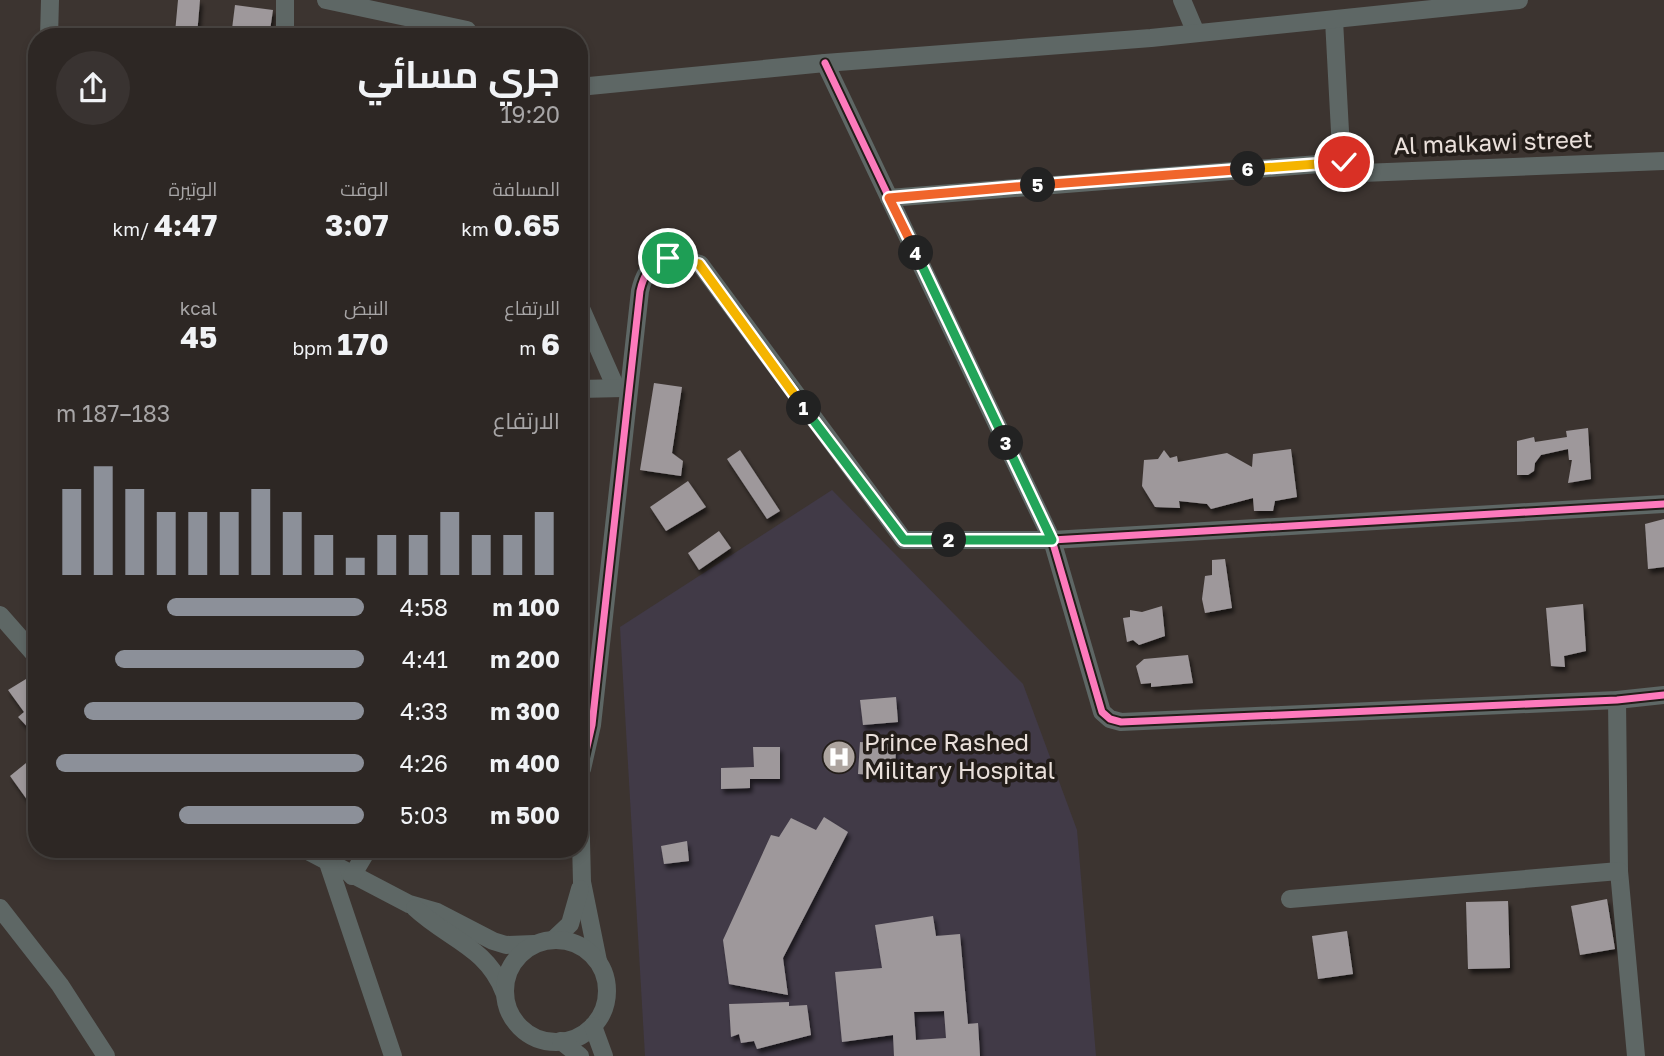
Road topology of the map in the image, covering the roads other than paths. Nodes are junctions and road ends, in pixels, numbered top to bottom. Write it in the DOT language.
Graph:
graph roads {
  1 [pos="51,0"];
  2 [pos="285,0"];
  3 [pos="326,0"];
  4 [pos="1181,0"];
  5 [pos="1519,0"];
  6 [pos="1334,20"];
  7 [pos="49,28"];
  8 [pos="285,28"];
  9 [pos="458,28"];
  10 [pos="1196,33"];
  11 [pos="825,63"];
  12 [pos="588,86"];
  13 [pos="1664,161"];
  14 [pos="1344,162"];
  15 [pos="889,198"];
  16 [pos="588,322"];
  17 [pos="622,388"];
  18 [pos="588,389"];
  19 [pos="1664,504"];
  20 [pos="1052,540"];
  21 [pos="0,615"];
  22 [pos="28,647"];
  23 [pos="1664,695"];
  24 [pos="1617,700"];
  25 [pos="588,738"];
  26 [pos="319,858"];
  27 [pos="363,858"];
  28 [pos="582,858"];
  29 [pos="328,863"];
  30 [pos="1619,871"];
  31 [pos="352,876"];
  32 [pos="582,882"];
  33 [pos="1290,899"];
  34 [pos="409,904"];
  35 [pos="0,908"];
  36 [pos="545,941"];
  37 [pos="598,961"];
  38 [pos="505,994"];
  39 [pos="593,1026"];
  40 [pos="561,1041"];
  41 [pos="106,1056"];
  42 [pos="393,1056"];
  43 [pos="580,1056"];
  44 [pos="604,1056"];
  45 [pos="1636,1056"];
  1 -- 7 [label="street"];
  2 -- 8 [label="street"];
  3 -- 9 [label="street"];
  4 -- 10 [label="street"];
  5 -- 6 [label="street"];
  6 -- 10 [label="street"];
  6 -- 14 [label="street"];
  10 -- 11 [label="street"];
  11 -- 12 [label="street"];
  11 -- 15 [label="street"];
  13 -- 14 [label="street, Al malkawi street"];
  14 -- 15 [label="street"];
  15 -- 20 [label="street"];
  16 -- 17 [label="street"];
  17 -- 18 [label="street"];
  17 -- 20 [label="street"];
  17 -- 25 [label="street"];
  19 -- 20 [label="street"];
  20 -- 24 [label="street"];
  21 -- 22 [label="street"];
  23 -- 24 [label="street"];
  24 -- 30 [label="street"];
  26 -- 29 [label="street"];
  27 -- 31 [label="street"];
  28 -- 32 [label="street"];
  29 -- 31 [label="street"];
  29 -- 42 [label="street"];
  30 -- 33 [label="street"];
  30 -- 45 [label="street"];
  31 -- 34 [label="street"];
  32 -- 36 [label="street"];
  32 -- 37 [label="street"];
  34 -- 36 [label="street"];
  34 -- 38 [label="street"];
  35 -- 41 [label="street"];
  36 -- 37 [label="street"];
  36 -- 38 [label="street"];
  37 -- 39 [label="street"];
  38 -- 40 [label="street"];
  39 -- 40 [label="street"];
  39 -- 44 [label="street"];
  40 -- 43 [label="street"];
}
